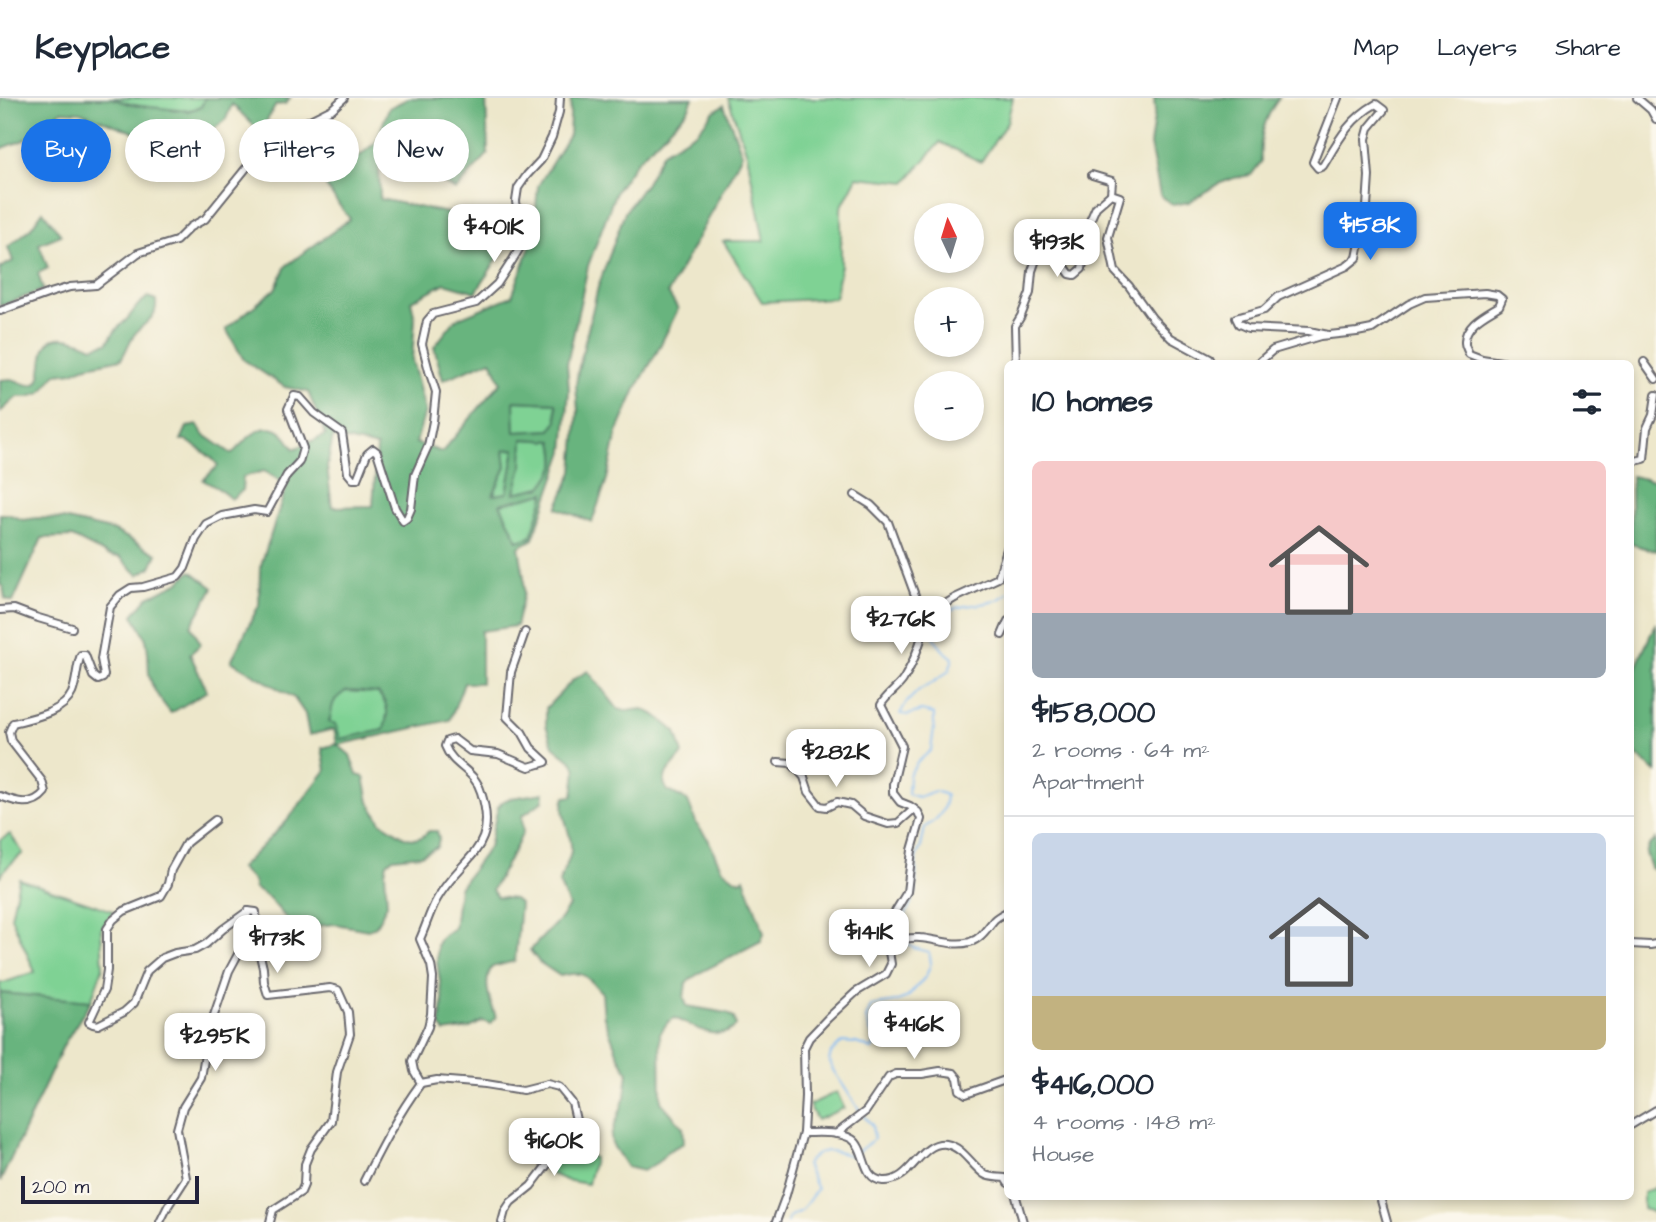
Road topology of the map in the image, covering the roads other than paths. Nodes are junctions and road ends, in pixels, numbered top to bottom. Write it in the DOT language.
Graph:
graph roads {
  1 [pos="344,98"];
  2 [pos="560,98"];
  3 [pos="1338,98"];
  4 [pos="1637,98"];
  5 [pos="1656,119"];
  6 [pos="1092,175"];
  7 [pos="1111,194"];
  8 [pos="0,310"];
  9 [pos="1328,335"];
  10 [pos="1016,360"];
  11 [pos="1210,360"];
  12 [pos="1262,360"];
  13 [pos="1488,360"];
  14 [pos="1644,362"];
  15 [pos="1656,379"];
  16 [pos="1656,395"];
  17 [pos="1634,461"];
  18 [pos="855,495"];
  19 [pos="1004,565"];
  20 [pos="929,607"];
  21 [pos="0,610"];
  22 [pos="72,628"];
  23 [pos="1004,630"];
  24 [pos="525,632"];
  25 [pos="1002,635"];
  26 [pos="778,762"];
  27 [pos="0,796"];
  28 [pos="914,809"];
  29 [pos="215,820"];
  30 [pos="248,911"];
  31 [pos="1004,913"];
  32 [pos="887,940"];
  33 [pos="1634,944"];
  34 [pos="1656,944"];
  35 [pos="1004,1080"];
  36 [pos="421,1083"];
  37 [pos="1656,1110"];
  38 [pos="1634,1123"];
  39 [pos="803,1133"];
  40 [pos="836,1134"];
  41 [pos="1004,1178"];
  42 [pos="364,1181"];
  43 [pos="1017,1200"];
  44 [pos="1381,1200"];
  45 [pos="160,1222"];
  46 [pos="270,1222"];
  47 [pos="502,1222"];
  48 [pos="776,1222"];
  49 [pos="1023,1222"];
  50 [pos="1387,1222"];
  1 -- 8 [label="street"];
  2 -- 27 [label="street"];
  3 -- 9 [label="street"];
  4 -- 5 [label="street"];
  6 -- 7 [label="street"];
  7 -- 10 [label="street"];
  7 -- 11 [label="street"];
  9 -- 12 [label="street"];
  9 -- 13 [label="street"];
  14 -- 15 [label="street"];
  16 -- 17 [label="street"];
  18 -- 20 [label="street"];
  19 -- 20 [label="street"];
  20 -- 28 [label="street"];
  21 -- 22 [label="street"];
  23 -- 25 [label="street"];
  24 -- 36 [label="street"];
  26 -- 28 [label="street"];
  28 -- 32 [label="street"];
  29 -- 30 [label="street"];
  30 -- 45 [label="street"];
  30 -- 46 [label="street"];
  31 -- 32 [label="street"];
  32 -- 39 [label="street"];
  33 -- 34 [label="street"];
  35 -- 40 [label="street"];
  36 -- 42 [label="street"];
  36 -- 47 [label="street"];
  37 -- 38 [label="street"];
  39 -- 40 [label="street"];
  39 -- 48 [label="street"];
  40 -- 41 [label="street"];
  43 -- 49 [label="street"];
  44 -- 50 [label="street"];
}
